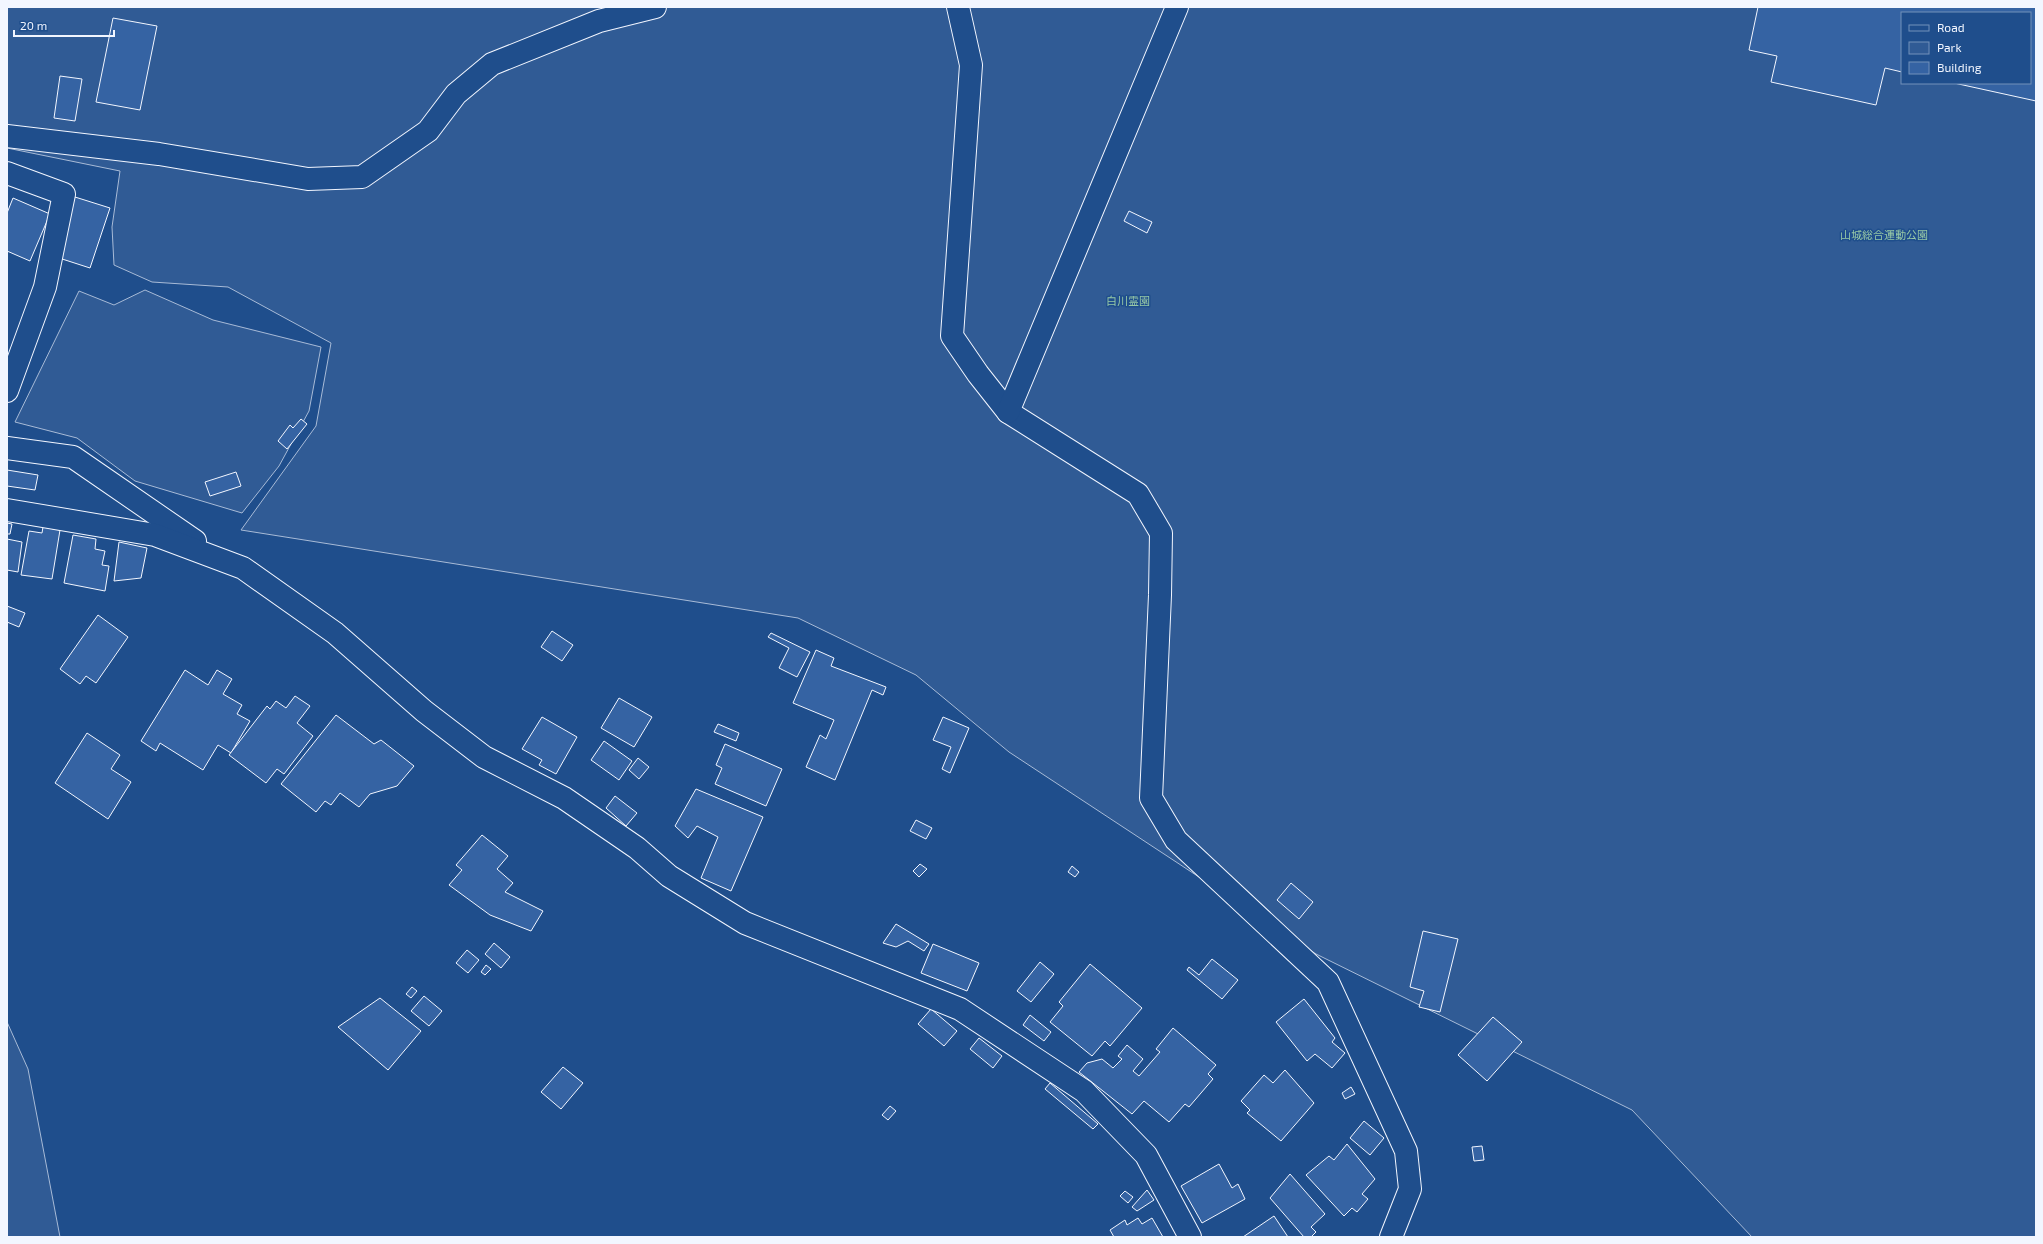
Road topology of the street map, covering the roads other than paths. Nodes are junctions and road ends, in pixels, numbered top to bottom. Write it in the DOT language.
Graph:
graph roads {
  1 [pos="655,7"];
  2 [pos="958,7"];
  3 [pos="1177,7"];
  4 [pos="7,136"];
  5 [pos="7,173"];
  6 [pos="7,391"];
  7 [pos="1008,412"];
  8 [pos="7,448"];
  9 [pos="7,510"];
  10 [pos="221,560"];
  11 [pos="1190,1237"];
  12 [pos="1391,1237"];
  1 -- 4 [label="street"];
  2 -- 7 [label="street"];
  3 -- 7 [label="street"];
  5 -- 6 [label="street"];
  7 -- 12 [label="street"];
  8 -- 10 [label="street"];
  9 -- 10 [label="street"];
  10 -- 11 [label="street"];
}
